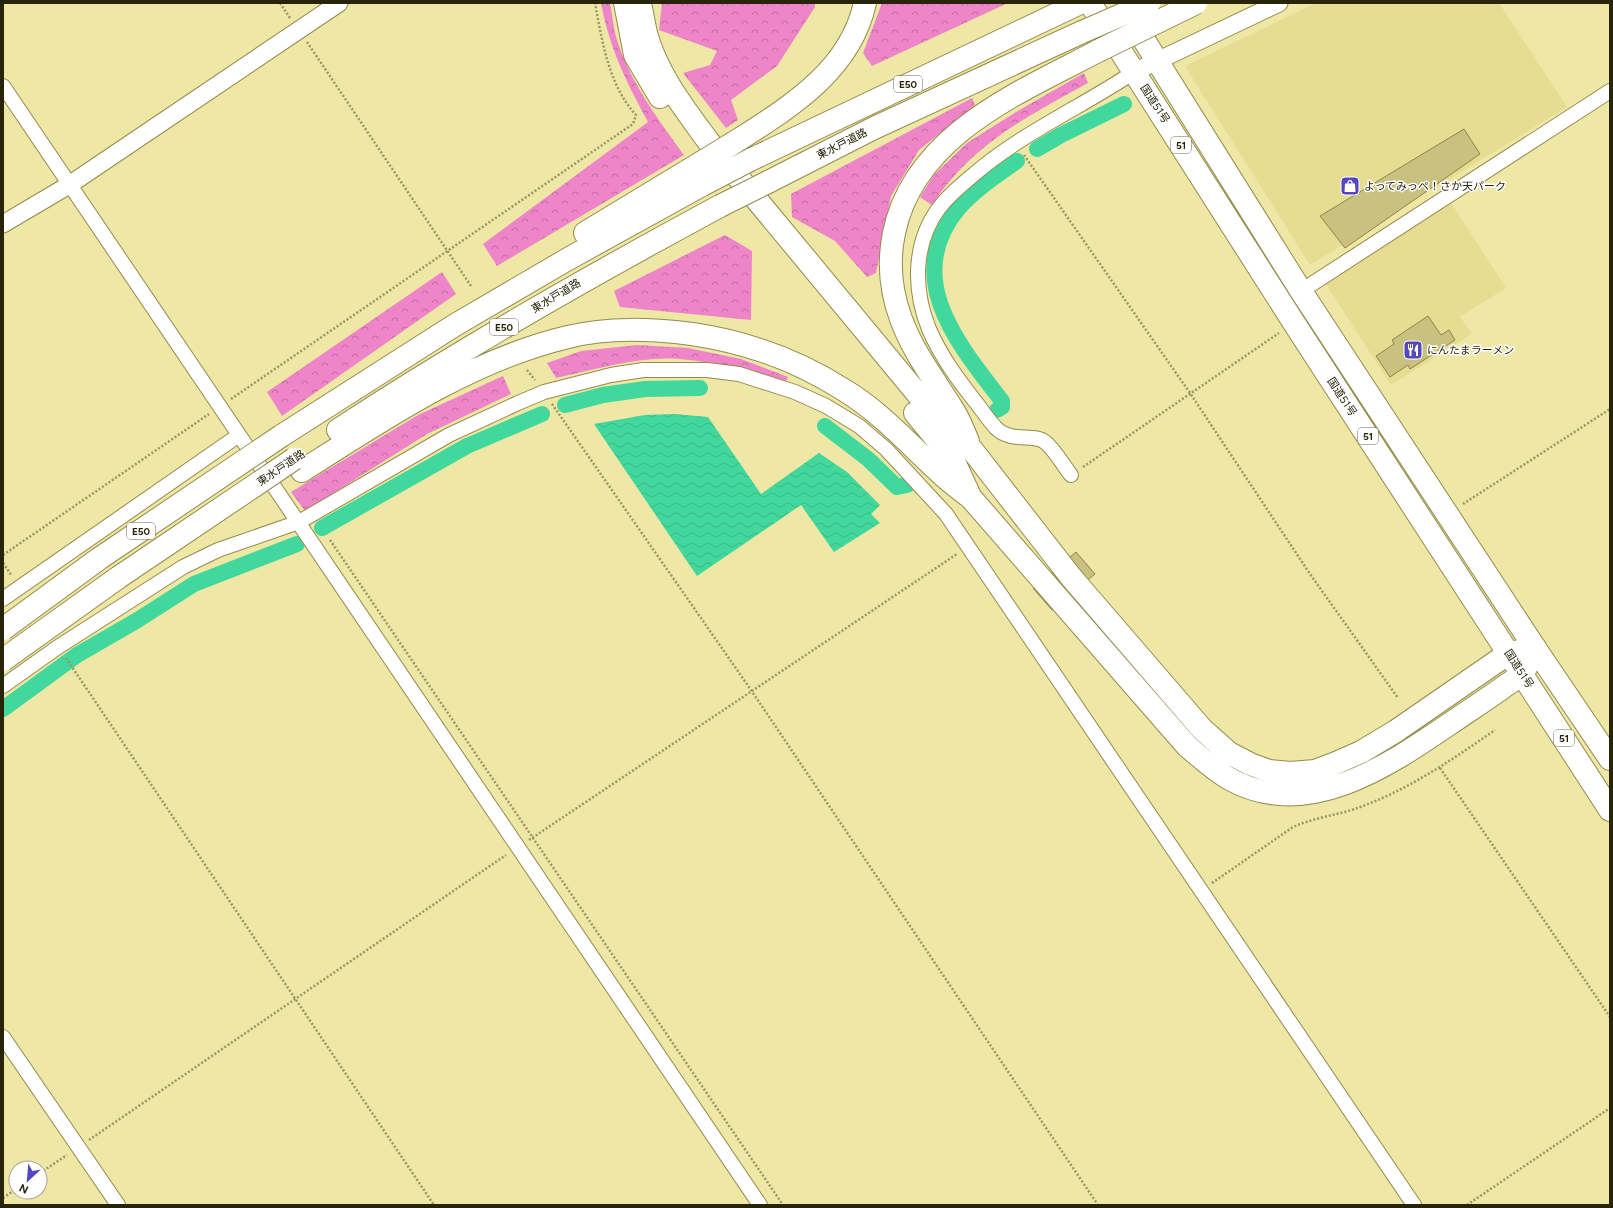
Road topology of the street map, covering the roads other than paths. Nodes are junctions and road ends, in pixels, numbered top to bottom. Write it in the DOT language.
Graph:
graph roads {
  1 [pos="338,3"];
  2 [pos="625,3"];
  3 [pos="640,3"];
  4 [pos="865,3"];
  5 [pos="1090,3"];
  6 [pos="1122,3"];
  7 [pos="1150,3"];
  8 [pos="1196,3"];
  9 [pos="1279,3"];
  10 [pos="1073,6"];
  11 [pos="1157,60"];
  12 [pos="1134,72"];
  13 [pos="3,86"];
  14 [pos="1610,91"];
  15 [pos="696,178"];
  16 [pos="69,185"];
  17 [pos="3,224"];
  18 [pos="1301,291"];
  19 [pos="239,435"];
  20 [pos="973,450"];
  21 [pos="298,465"];
  22 [pos="1071,475"];
  23 [pos="971,498"];
  24 [pos="299,522"];
  25 [pos="3,599"];
  26 [pos="3,629"];
  27 [pos="1535,648"];
  28 [pos="1509,653"];
  29 [pos="3,660"];
  30 [pos="1522,674"];
  31 [pos="3,686"];
  32 [pos="1610,759"];
  33 [pos="1610,810"];
  34 [pos="3,1037"];
  35 [pos="118,1205"];
  36 [pos="760,1205"];
  37 [pos="1414,1205"];
  1 -- 16 [label="street"];
  2 -- 23 [label="highway"];
  3 -- 20 [label="highway"];
  4 -- 15 [label="highway, bridge"];
  5 -- 12 [label="highway, 国道51号 / 51"];
  6 -- 11 [label="highway, 51"];
  7 -- 21 [label="highway, 東水戸道路 / E50, bridge"];
  8 -- 20 [label="highway, bridge"];
  9 -- 11 [label="street"];
  10 -- 15 [label="highway, E50, bridge"];
  11 -- 12 [label="street"];
  11 -- 18 [label="highway, 51"];
  12 -- 22 [label="street"];
  12 -- 28 [label="highway, 国道51号 / 51"];
  13 -- 16 [label="street"];
  14 -- 18 [label="street"];
  15 -- 26 [label="highway, E50, bridge"];
  16 -- 17 [label="street"];
  16 -- 19 [label="street"];
  18 -- 27 [label="highway, 51"];
  19 -- 24 [label="street"];
  19 -- 25 [label="street"];
  20 -- 28 [label="highway"];
  21 -- 23 [label="highway"];
  21 -- 29 [label="highway, bridge"];
  23 -- 30 [label="highway"];
  24 -- 31 [label="street"];
  24 -- 36 [label="street"];
  24 -- 37 [label="street"];
  27 -- 28 [label="highway"];
  27 -- 30 [label="highway"];
  27 -- 32 [label="highway, 51"];
  28 -- 30 [label="highway, 国道51号 / 51"];
  30 -- 33 [label="highway, 国道51号 / 51"];
  34 -- 35 [label="street"];
}
